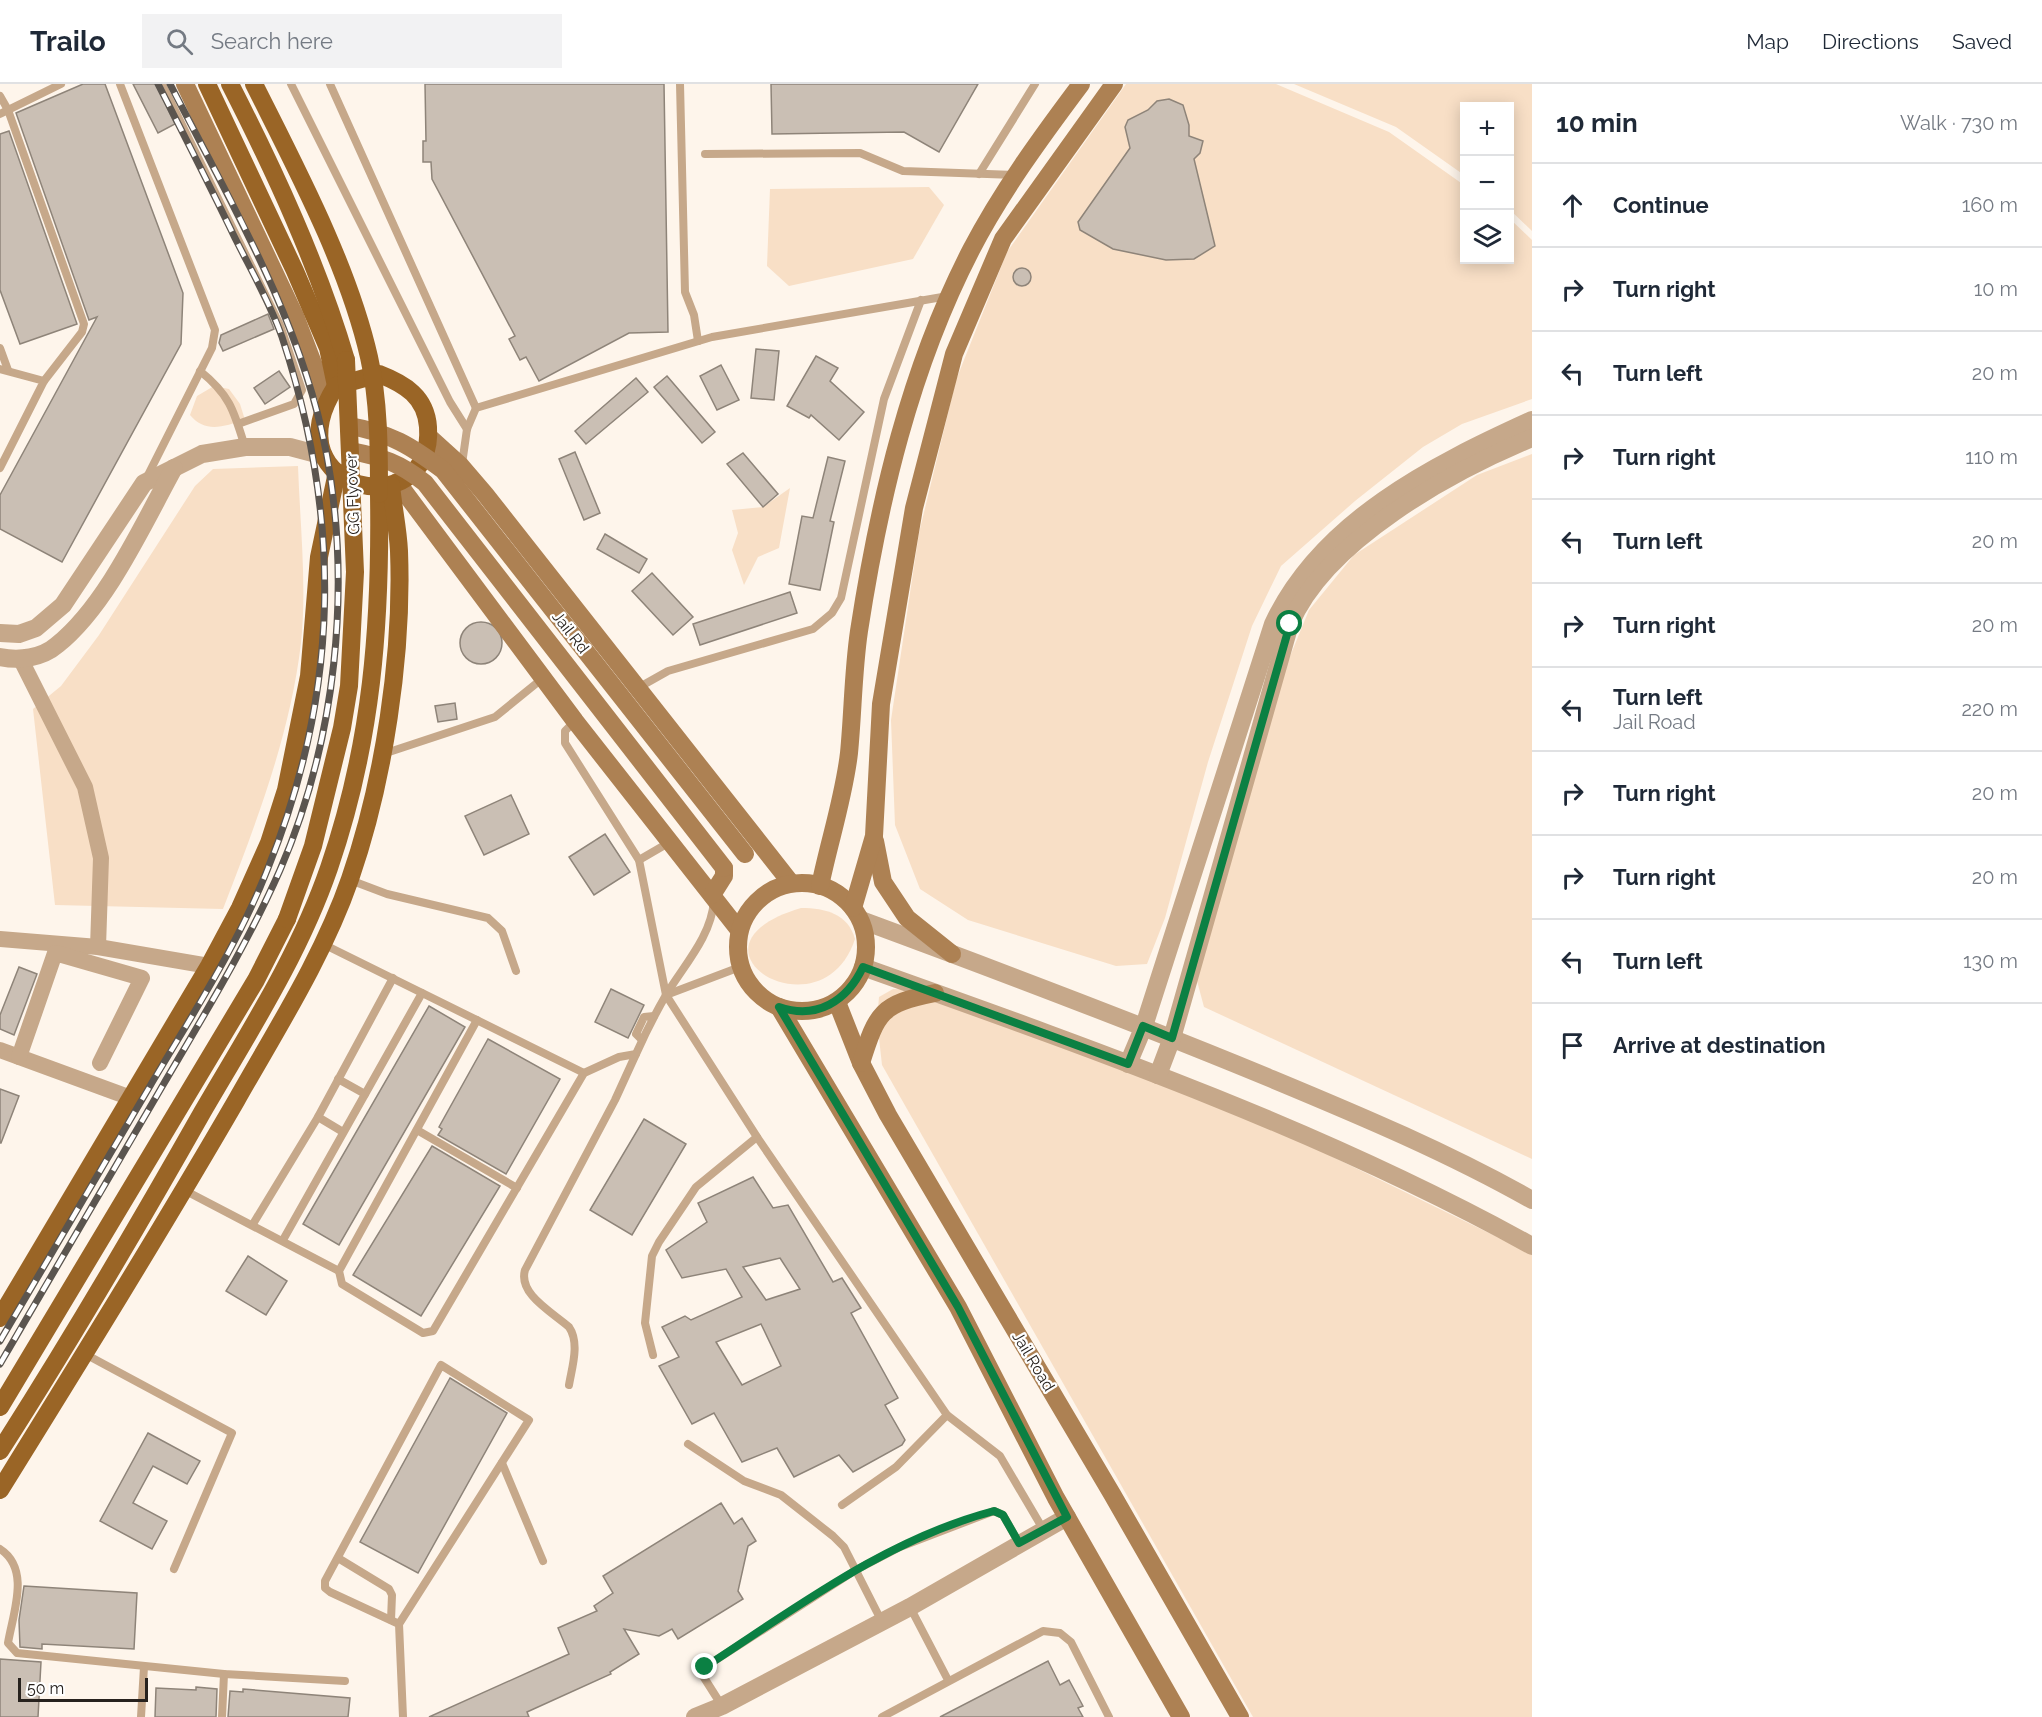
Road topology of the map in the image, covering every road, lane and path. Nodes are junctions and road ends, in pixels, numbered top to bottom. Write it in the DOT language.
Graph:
graph roads {
  1 [pos="61,84"];
  2 [pos="120,84"];
  3 [pos="162,84"];
  4 [pos="185,84"];
  5 [pos="207,84"];
  6 [pos="230,84"];
  7 [pos="254,84"];
  8 [pos="291,84"];
  9 [pos="330,84"];
  10 [pos="680,84"];
  11 [pos="1035,84"];
  12 [pos="1081,84"];
  13 [pos="1114,84"];
  14 [pos="0,96"];
  15 [pos="4,112"];
  16 [pos="705,154"];
  17 [pos="979,174"];
  18 [pos="1018,175"];
  19 [pos="949,296"];
  20 [pos="921,300"];
  21 [pos="698,341"];
  22 [pos="0,348"];
  23 [pos="4,370"];
  24 [pos="200,371"];
  25 [pos="44,381"];
  26 [pos="332,393"];
  27 [pos="476,408"];
  28 [pos="1532,420"];
  29 [pos="238,424"];
  30 [pos="350,426"];
  31 [pos="467,429"];
  32 [pos="378,430"];
  33 [pos="429,437"];
  34 [pos="1532,438"];
  35 [pos="245,447"];
  36 [pos="351,451"];
  37 [pos="324,456"];
  38 [pos="379,457"];
  39 [pos="461,466"];
  40 [pos="0,468"];
  41 [pos="174,468"];
  42 [pos="338,472"];
  43 [pos="144,483"];
  44 [pos="394,484"];
  45 [pos="0,633"];
  46 [pos="0,657"];
  47 [pos="20,658"];
  48 [pos="543,678"];
  49 [pos="636,689"];
  50 [pos="575,721"];
  51 [pos="381,755"];
  52 [pos="874,836"];
  53 [pos="670,842"];
  54 [pos="639,860"];
  55 [pos="773,861"];
  56 [pos="350,880"];
  57 [pos="791,883"];
  58 [pos="820,886"];
  59 [pos="713,896"];
  60 [pos="857,914"];
  61 [pos="739,930"];
  62 [pos="0,939"];
  63 [pos="322,944"];
  64 [pos="98,947"];
  65 [pos="952,954"];
  66 [pos="209,966"];
  67 [pos="740,967"];
  68 [pos="863,967"];
  69 [pos="516,971"];
  70 [pos="393,978"];
  71 [pos="422,993"];
  72 [pos="935,993"];
  73 [pos="666,995"];
  74 [pos="837,1002"];
  75 [pos="779,1007"];
  76 [pos="477,1020"];
  77 [pos="1143,1026"];
  78 [pos="1172,1038"];
  79 [pos="0,1050"];
  80 [pos="636,1054"];
  81 [pos="19,1057"];
  82 [pos="100,1063"];
  83 [pos="861,1063"];
  84 [pos="1128,1064"];
  85 [pos="584,1073"];
  86 [pos="1158,1075"];
  87 [pos="338,1079"];
  88 [pos="365,1094"];
  89 [pos="132,1098"];
  90 [pos="318,1118"];
  91 [pos="417,1130"];
  92 [pos="343,1132"];
  93 [pos="758,1137"];
  94 [pos="517,1188"];
  95 [pos="184,1190"];
  96 [pos="1532,1200"];
  97 [pos="253,1224"];
  98 [pos="284,1240"];
  99 [pos="1532,1246"];
  100 [pos="339,1271"];
  101 [pos="0,1318"];
  102 [pos="84,1354"];
  103 [pos="653,1355"];
  104 [pos="569,1385"];
  105 [pos="0,1407"];
  106 [pos="947,1415"];
  107 [pos="688,1444"];
  108 [pos="0,1451"];
  109 [pos="502,1463"];
  110 [pos="0,1490"];
  111 [pos="842,1505"];
  112 [pos="1067,1517"];
  113 [pos="1043,1529"];
  114 [pos="1019,1543"];
  115 [pos="0,1549"];
  116 [pos="338,1558"];
  117 [pos="543,1561"];
  118 [pos="174,1569"];
  119 [pos="856,1570"];
  120 [pos="910,1607"];
  121 [pos="881,1620"];
  122 [pos="395,1622"];
  123 [pos="144,1667"];
  124 [pos="224,1674"];
  125 [pos="948,1680"];
  126 [pos="345,1681"];
  127 [pos="725,1711"];
  128 [pos="141,1717"];
  129 [pos="222,1717"];
  130 [pos="403,1717"];
  131 [pos="695,1717"];
  132 [pos="882,1717"];
  133 [pos="1109,1717"];
  134 [pos="1181,1717"];
  135 [pos="1240,1717"];
  1 -- 15 [label="lane"];
  2 -- 24 [label="lane"];
  3 -- 29 [label="lane"];
  4 -- 26 [label="main road"];
  5 -- 26 [label="main road"];
  6 -- 30 [label="main road, GG Flyover, bridge"];
  7 -- 32 [label="main road, GG Flyover, bridge"];
  8 -- 31 [label="lane"];
  9 -- 27 [label="lane"];
  10 -- 21 [label="lane"];
  11 -- 17 [label="lane"];
  12 -- 18 [label="main road"];
  13 -- 52 [label="main road"];
  14 -- 15 [label="lane"];
  15 -- 25 [label="lane"];
  16 -- 17 [label="lane"];
  17 -- 18 [label="lane"];
  18 -- 19 [label="main road"];
  19 -- 20 [label="lane"];
  19 -- 58 [label="main road"];
  20 -- 21 [label="lane"];
  20 -- 49 [label="lane"];
  21 -- 27 [label="lane"];
  22 -- 23 [label="lane"];
  23 -- 25 [label="lane"];
  24 -- 29 [label="lane"];
  24 -- 43 [label="lane"];
  25 -- 40 [label="lane"];
  26 -- 33 [label="main road"];
  26 -- 37 [label="main road"];
  27 -- 31 [label="lane"];
  28 -- 77 [label="street"];
  29 -- 35 [label="lane"];
  30 -- 32 [label="main road, Jail Rd, bridge"];
  30 -- 36 [label="main road, GG Flyover, bridge"];
  31 -- 39 [label="lane"];
  32 -- 38 [label="main road, GG Flyover, bridge"];
  32 -- 55 [label="main road, Jail Rd, bridge"];
  33 -- 39 [label="main road"];
  33 -- 44 [label="main road"];
  34 -- 78 [label="street"];
  35 -- 37 [label="street"];
  35 -- 41 [label="street"];
  36 -- 38 [label="main road, Jail Rd, bridge"];
  36 -- 105 [label="main road, GG Flyover, bridge"];
  37 -- 42 [label="main road"];
  38 -- 59 [label="main road, Jail Rd, bridge"];
  38 -- 108 [label="main road, GG Flyover, bridge"];
  39 -- 49 [label="main road"];
  41 -- 43 [label="street"];
  41 -- 47 [label="street"];
  42 -- 44 [label="main road"];
  42 -- 66 [label="main road"];
  43 -- 45 [label="street"];
  44 -- 48 [label="main road"];
  44 -- 51 [label="main road"];
  46 -- 47 [label="street"];
  47 -- 64 [label="street"];
  48 -- 50 [label="main road"];
  48 -- 51 [label="lane"];
  49 -- 55 [label="main road"];
  50 -- 53 [label="main road"];
  50 -- 54 [label="lane"];
  51 -- 56 [label="main road"];
  52 -- 60 [label="main road"];
  52 -- 65 [label="main road"];
  53 -- 54 [label="lane"];
  53 -- 59 [label="main road"];
  54 -- 73 [label="lane"];
  55 -- 57 [label="main road"];
  56 -- 63 [label="main road"];
  56 -- 69 [label="lane"];
  57 -- 58 [label="main road"];
  57 -- 61 [label="main road"];
  58 -- 60 [label="main road"];
  59 -- 61 [label="main road"];
  59 -- 73 [label="lane"];
  60 -- 65 [label="street"];
  60 -- 68 [label="main road"];
  61 -- 67 [label="main road"];
  62 -- 64 [label="street"];
  63 -- 70 [label="lane"];
  63 -- 95 [label="main road"];
  64 -- 66 [label="street"];
  65 -- 77 [label="street"];
  66 -- 89 [label="main road"];
  67 -- 73 [label="lane"];
  67 -- 75 [label="main road"];
  68 -- 72 [label="street"];
  68 -- 74 [label="main road"];
  70 -- 71 [label="lane"];
  70 -- 87 [label="lane"];
  71 -- 76 [label="lane"];
  71 -- 88 [label="lane"];
  72 -- 83 [label="main road"];
  72 -- 84 [label="street"];
  73 -- 80 [label="lane"];
  73 -- 93 [label="lane"];
  74 -- 75 [label="main road"];
  74 -- 83 [label="main road, Jail Road"];
  75 -- 112 [label="main road"];
  76 -- 85 [label="lane"];
  76 -- 91 [label="lane"];
  77 -- 78 [label="street"];
  77 -- 84 [label="street"];
  78 -- 86 [label="street"];
  78 -- 96 [label="street"];
  79 -- 81 [label="street"];
  80 -- 85 [label="lane"];
  80 -- 104 [label="lane"];
  81 -- 82 [label="street"];
  81 -- 89 [label="street"];
  83 -- 135 [label="main road, Jail Road"];
  84 -- 86 [label="street"];
  85 -- 94 [label="lane"];
  86 -- 99 [label="street"];
  87 -- 88 [label="lane"];
  87 -- 90 [label="lane"];
  88 -- 92 [label="lane"];
  89 -- 101 [label="main road"];
  90 -- 92 [label="lane"];
  90 -- 97 [label="lane"];
  91 -- 94 [label="lane"];
  91 -- 100 [label="lane"];
  92 -- 98 [label="lane"];
  93 -- 103 [label="lane"];
  93 -- 106 [label="lane"];
  94 -- 100 [label="lane"];
  95 -- 97 [label="lane"];
  95 -- 102 [label="main road"];
  97 -- 98 [label="lane"];
  98 -- 100 [label="lane"];
  102 -- 110 [label="main road"];
  102 -- 118 [label="lane"];
  106 -- 111 [label="lane"];
  106 -- 113 [label="lane"];
  107 -- 119 [label="lane"];
  109 -- 116 [label="lane"];
  109 -- 117 [label="lane"];
  109 -- 122 [label="lane"];
  112 -- 113 [label="street"];
  112 -- 134 [label="main road"];
  113 -- 114 [label="street"];
  114 -- 119 [label="lane"];
  114 -- 120 [label="street"];
  115 -- 123 [label="lane"];
  116 -- 122 [label="lane"];
  116 -- 122 [label="lane"];
  119 -- 121 [label="lane"];
  119 -- 127 [label="lane"];
  120 -- 121 [label="street"];
  120 -- 125 [label="lane"];
  121 -- 127 [label="street"];
  122 -- 130 [label="lane"];
  123 -- 124 [label="lane"];
  123 -- 128 [label="lane"];
  124 -- 126 [label="lane"];
  124 -- 129 [label="lane"];
  125 -- 132 [label="lane"];
  125 -- 133 [label="lane"];
  127 -- 131 [label="street"];
}
